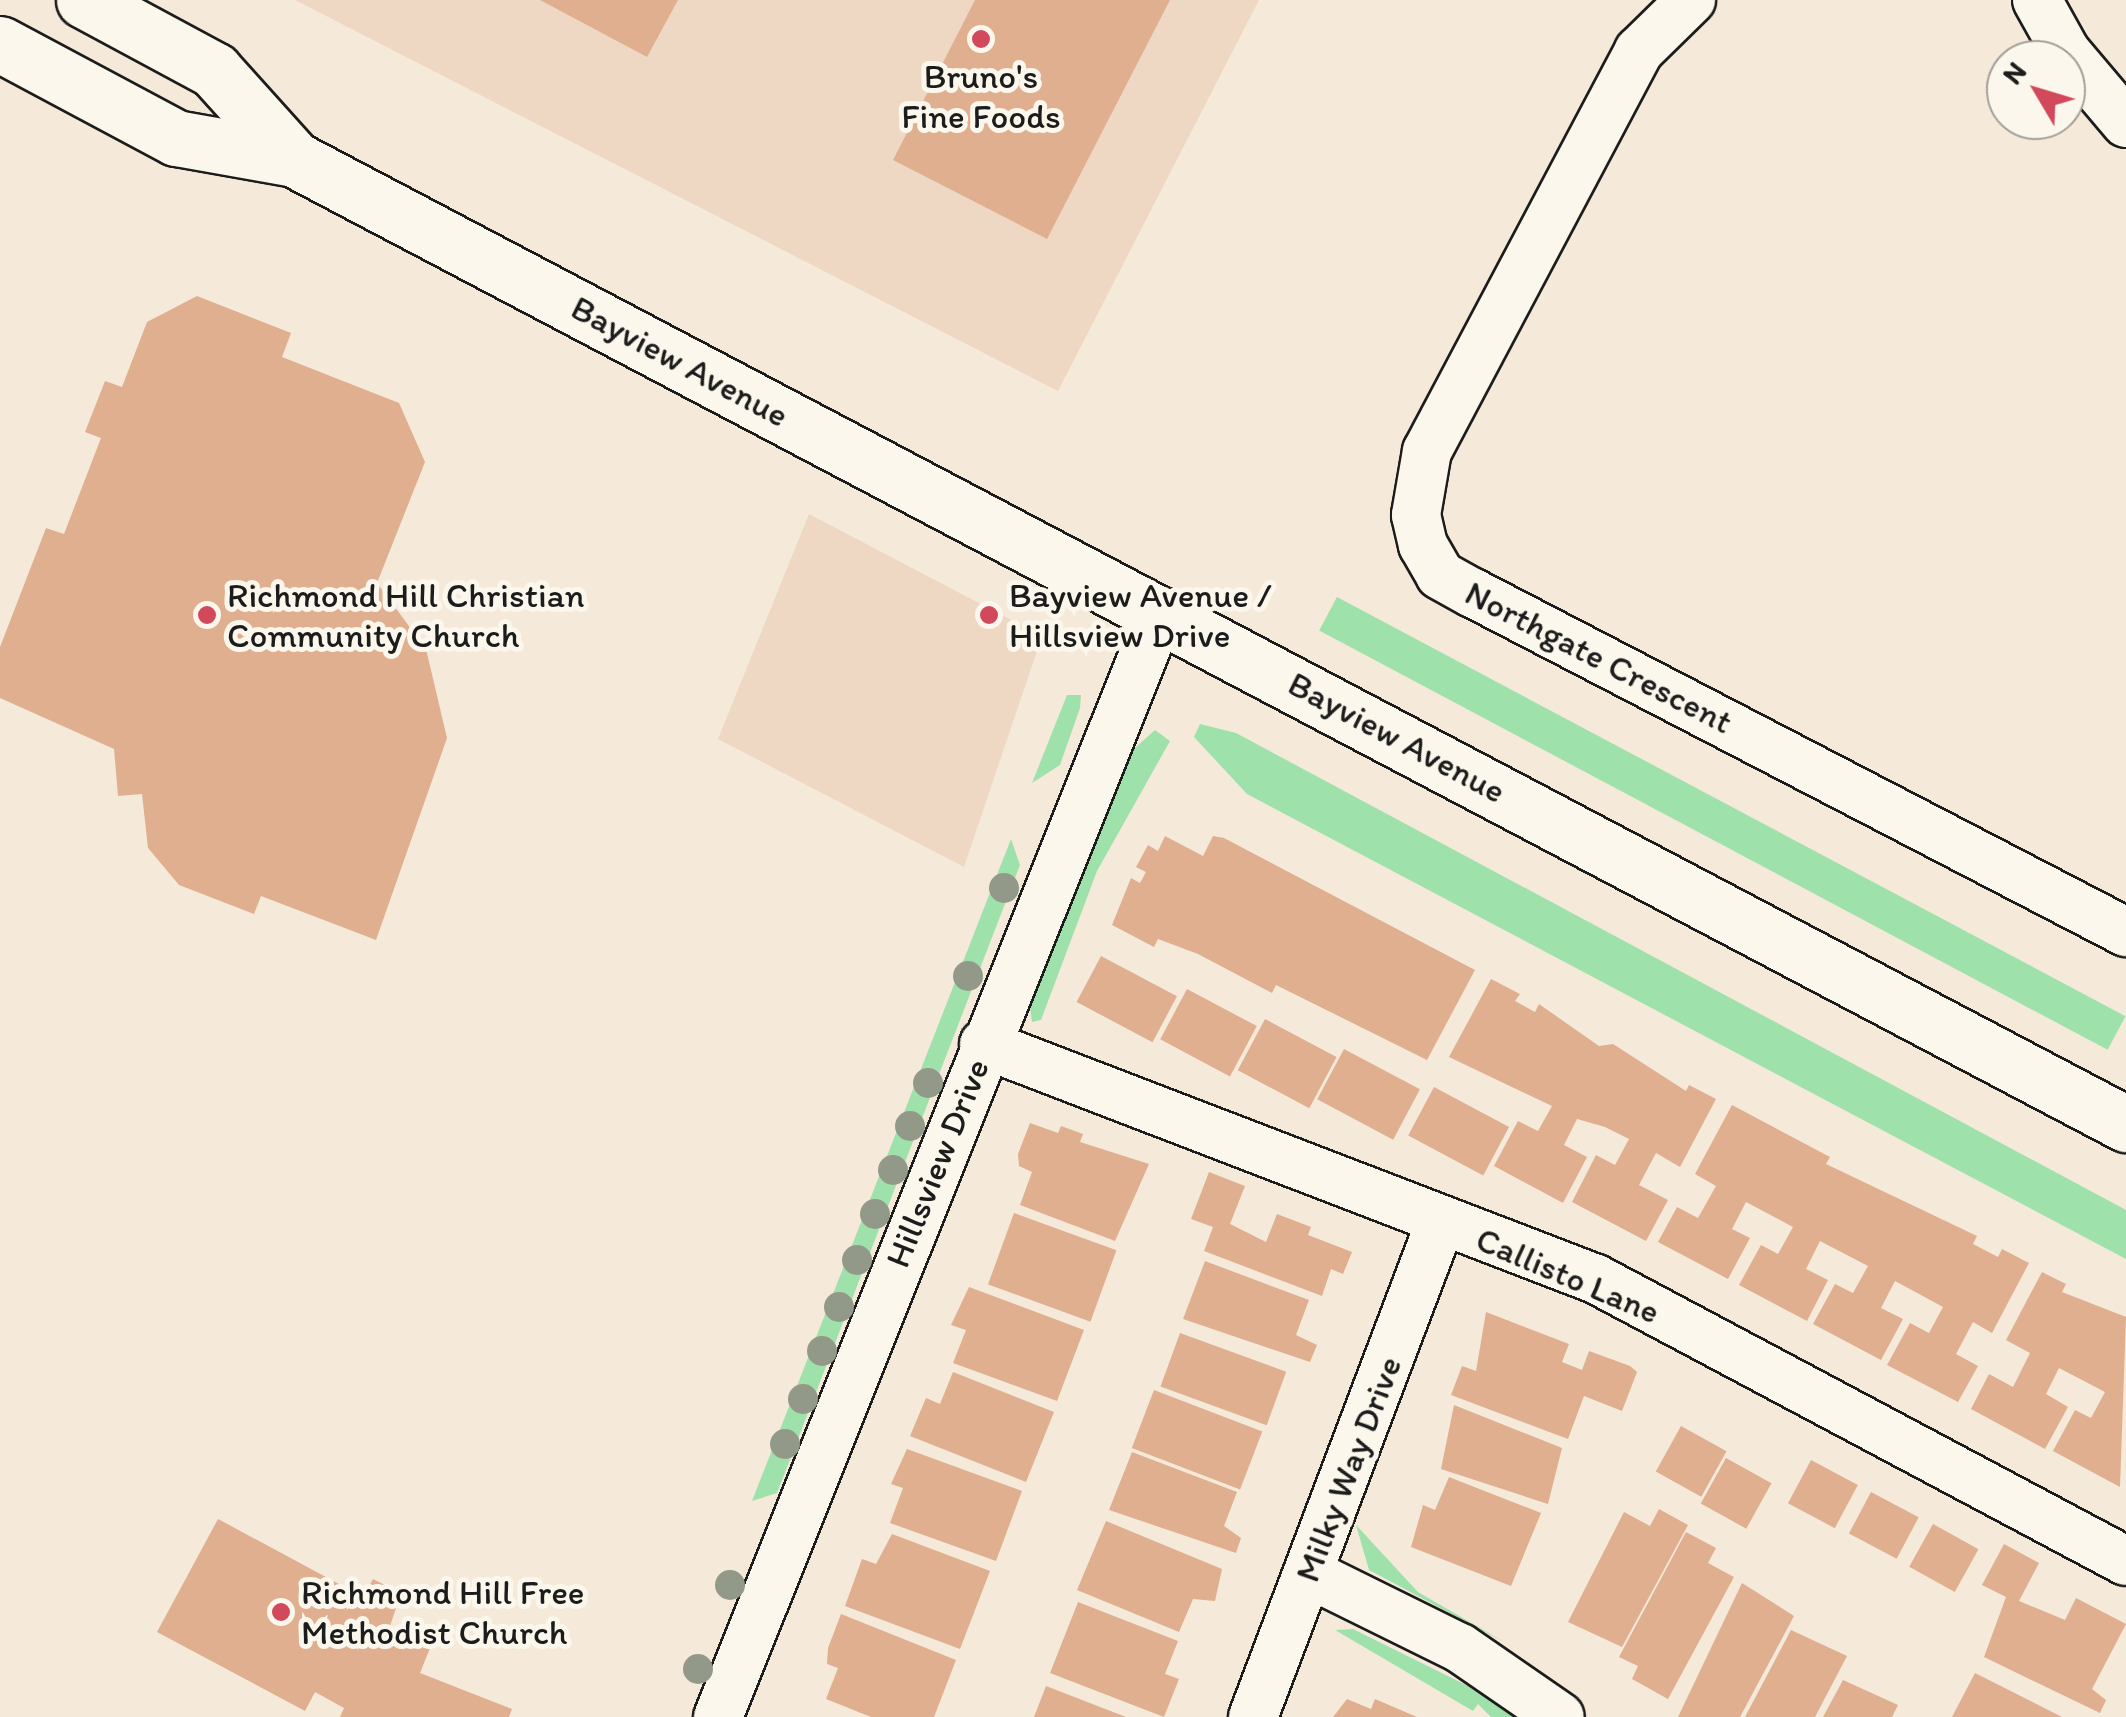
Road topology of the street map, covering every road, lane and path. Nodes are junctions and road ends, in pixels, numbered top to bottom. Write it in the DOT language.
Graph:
graph roads {
  1 [pos="84,0"];
  2 [pos="1691,0"];
  3 [pos="2037,0"];
  4 [pos="0,44"];
  5 [pos="2126,123"];
  6 [pos="294,160"];
  7 [pos="1161,611"];
  8 [pos="2126,932"];
  9 [pos="984,1044"];
  10 [pos="2126,1124"];
  11 [pos="1441,1221"];
  12 [pos="2126,1561"];
  13 [pos="1308,1573"];
  14 [pos="718,1717"];
  15 [pos="1253,1717"];
  16 [pos="1560,1717"];
  1 -- 6 [label="main road, Bayview Avenue"];
  2 -- 8 [label="street, Northgate Crescent"];
  3 -- 5 [label="street"];
  4 -- 6 [label="main road, Bayview Avenue"];
  6 -- 7 [label="main road, Bayview Avenue"];
  7 -- 9 [label="street, Hillsview Drive"];
  7 -- 10 [label="main road, Bayview Avenue"];
  9 -- 11 [label="street, Callisto Lane"];
  9 -- 14 [label="street, Hillsview Drive"];
  11 -- 12 [label="street, Callisto Lane"];
  11 -- 13 [label="street, Milky Way Drive"];
  13 -- 15 [label="street, Milky Way Drive"];
  13 -- 16 [label="street"];
}
